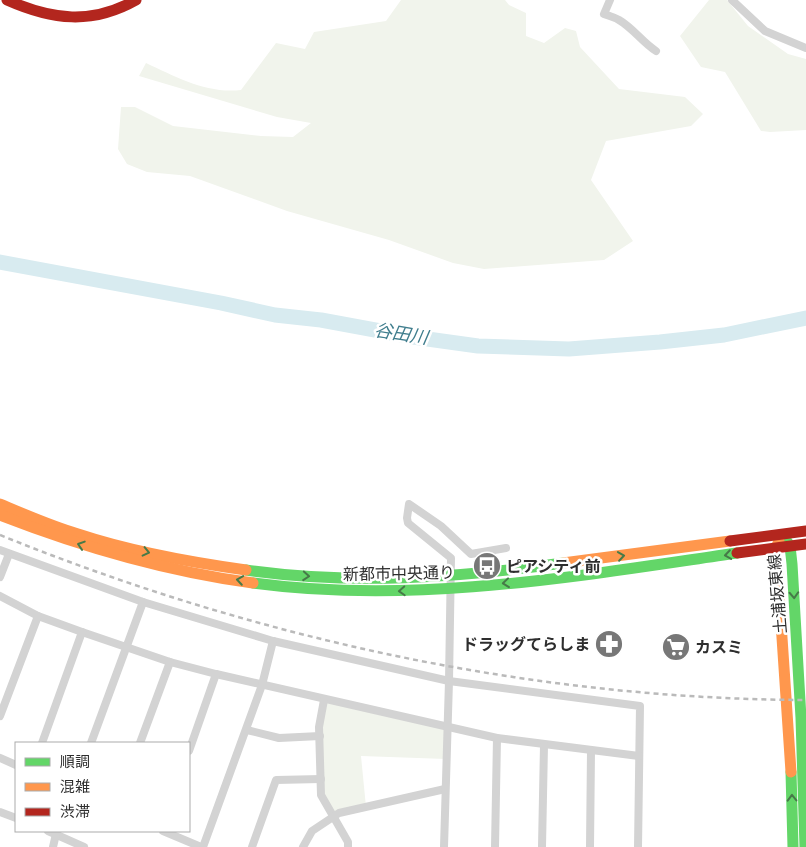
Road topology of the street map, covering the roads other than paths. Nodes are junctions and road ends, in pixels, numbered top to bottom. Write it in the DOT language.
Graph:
graph roads {
  1 [pos="7,0"];
  2 [pos="136,0"];
  3 [pos="610,0"];
  4 [pos="732,0"];
  5 [pos="806,48"];
  6 [pos="656,51"];
  7 [pos="0,504"];
  8 [pos="0,515"];
  9 [pos="806,531"];
  10 [pos="782,534"];
  11 [pos="806,544"];
  12 [pos="790,546"];
  13 [pos="506,548"];
  14 [pos="776,548"];
  15 [pos="0,550"];
  16 [pos="9,554"];
  17 [pos="450,576"];
  18 [pos="0,577"];
  19 [pos="450,588"];
  20 [pos="0,596"];
  21 [pos="142,602"];
  22 [pos="38,616"];
  23 [pos="82,632"];
  24 [pos="273,641"];
  25 [pos="127,647"];
  26 [pos="170,662"];
  27 [pos="216,674"];
  28 [pos="449,681"];
  29 [pos="262,685"];
  30 [pos="803,689"];
  31 [pos="324,700"];
  32 [pos="0,716"];
  33 [pos="447,727"];
  34 [pos="247,730"];
  35 [pos="320,736"];
  36 [pos="497,738"];
  37 [pos="42,742"];
  38 [pos="91,742"];
  39 [pos="140,742"];
  40 [pos="544,745"];
  41 [pos="190,748"];
  42 [pos="591,751"];
  43 [pos="639,756"];
  44 [pos="0,758"];
  45 [pos="15,765"];
  46 [pos="321,779"];
  47 [pos="445,789"];
  48 [pos="0,812"];
  49 [pos="333,817"];
  50 [pos="15,818"];
  51 [pos="51,832"];
  52 [pos="166,832"];
  53 [pos="56,834"];
  54 [pos="53,847"];
  55 [pos="84,847"];
  56 [pos="202,847"];
  57 [pos="252,847"];
  58 [pos="302,847"];
  59 [pos="348,847"];
  60 [pos="444,847"];
  61 [pos="495,847"];
  62 [pos="542,847"];
  63 [pos="590,847"];
  64 [pos="638,847"];
  65 [pos="793,847"];
  66 [pos="805,847"];
  1 -- 2 [label="main road"];
  3 -- 6 [label="street"];
  4 -- 5 [label="street"];
  7 -- 17 [label="main road, 新都市中央通り, one-way"];
  19 -- 8 [label="main road, 新都市中央通り, one-way"];
  9 -- 10 [label="main road, 新都市中央通り"];
  10 -- 12 [label="main road, 土浦坂東線"];
  10 -- 14 [label="main road, 土浦坂東線"];
  17 -- 10 [label="main road, 新都市中央通り, one-way"];
  11 -- 12 [label="main road, 新都市中央通り"];
  12 -- 14 [label="main road, 新都市中央通り"];
  12 -- 30 [label="main road, 土浦坂東線, one-way"];
  13 -- 17 [label="street"];
  14 -- 19 [label="main road, 新都市中央通り, one-way"];
  65 -- 14 [label="main road, 土浦坂東線, one-way"];
  15 -- 16 [label="street"];
  16 -- 18 [label="street"];
  16 -- 21 [label="street"];
  17 -- 19 [label="street"];
  19 -- 28 [label="street"];
  20 -- 22 [label="street"];
  21 -- 24 [label="street"];
  21 -- 25 [label="street"];
  22 -- 23 [label="street"];
  22 -- 32 [label="street"];
  23 -- 25 [label="street"];
  23 -- 37 [label="street"];
  24 -- 28 [label="street"];
  24 -- 29 [label="street"];
  25 -- 26 [label="street"];
  25 -- 38 [label="street"];
  26 -- 27 [label="street"];
  26 -- 39 [label="street"];
  27 -- 29 [label="street"];
  27 -- 41 [label="street"];
  28 -- 33 [label="street"];
  28 -- 43 [label="street"];
  29 -- 31 [label="street"];
  29 -- 34 [label="street"];
  30 -- 66 [label="main road, 土浦坂東線"];
  31 -- 33 [label="street"];
  31 -- 35 [label="street"];
  33 -- 36 [label="street"];
  33 -- 47 [label="street"];
  34 -- 35 [label="street"];
  34 -- 56 [label="street"];
  35 -- 46 [label="street"];
  36 -- 40 [label="street"];
  36 -- 61 [label="street"];
  40 -- 42 [label="street"];
  40 -- 62 [label="street"];
  42 -- 43 [label="street"];
  42 -- 63 [label="street"];
  43 -- 64 [label="street"];
  44 -- 45 [label="street"];
  46 -- 49 [label="street"];
  46 -- 57 [label="street"];
  47 -- 49 [label="street"];
  47 -- 60 [label="street"];
  48 -- 50 [label="street"];
  49 -- 58 [label="street"];
  49 -- 59 [label="street"];
  51 -- 53 [label="street"];
  52 -- 56 [label="street"];
  53 -- 54 [label="street"];
  53 -- 55 [label="street"];
}
